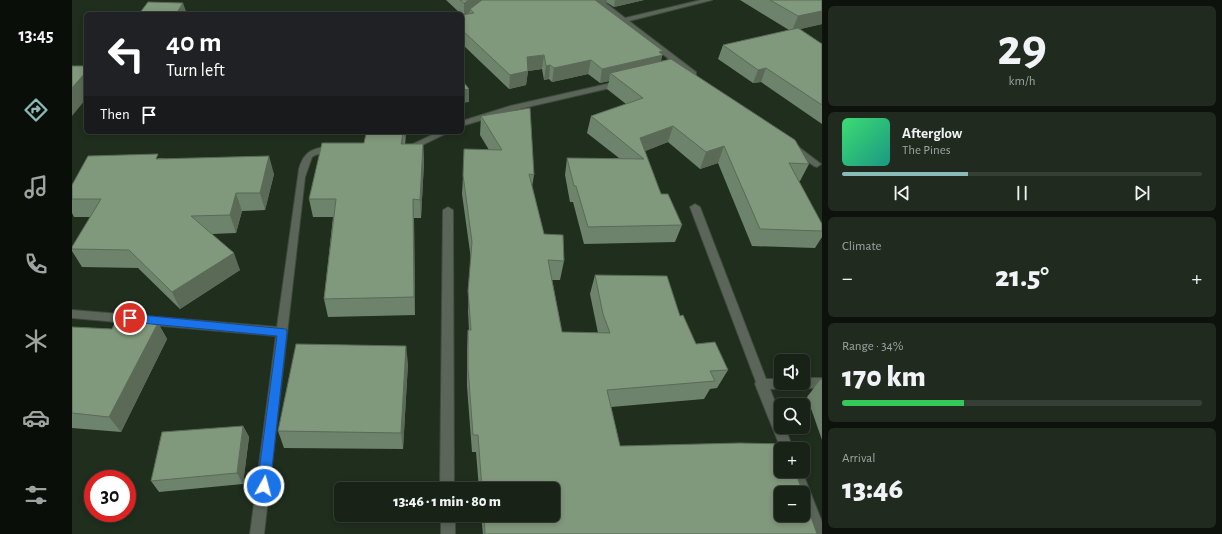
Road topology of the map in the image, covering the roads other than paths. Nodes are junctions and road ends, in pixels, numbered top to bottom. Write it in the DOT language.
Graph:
graph roads {
  1 [pos="598,0"];
  2 [pos="709,0"];
  3 [pos="625,20"];
  4 [pos="703,81"];
  5 [pos="625,82"];
  6 [pos="464,123"];
  7 [pos="441,134"];
  8 [pos="785,141"];
  9 [pos="344,149"];
  10 [pos="396,149"];
  11 [pos="817,164"];
  12 [pos="695,207"];
  13 [pos="448,210"];
  14 [pos="72,314"];
  15 [pos="282,332"];
  16 [pos="822,383"];
  17 [pos="761,384"];
  18 [pos="784,442"];
  19 [pos="798,478"];
  20 [pos="448,482"];
  21 [pos="448,522"];
  22 [pos="257,534"];
  23 [pos="448,534"];
  24 [pos="820,534"];
  1 -- 3 [label="street"];
  2 -- 3 [label="street"];
  3 -- 4 [label="street"];
  5 -- 6 [label="street"];
  7 -- 10 [label="street"];
  8 -- 11 [label="street"];
  9 -- 15 [label="street"];
  12 -- 17 [label="street"];
  13 -- 20 [label="street"];
  14 -- 15 [label="street"];
  15 -- 22 [label="street"];
  16 -- 17 [label="street"];
  17 -- 18 [label="street"];
  19 -- 24 [label="street"];
  21 -- 23 [label="street"];
}
